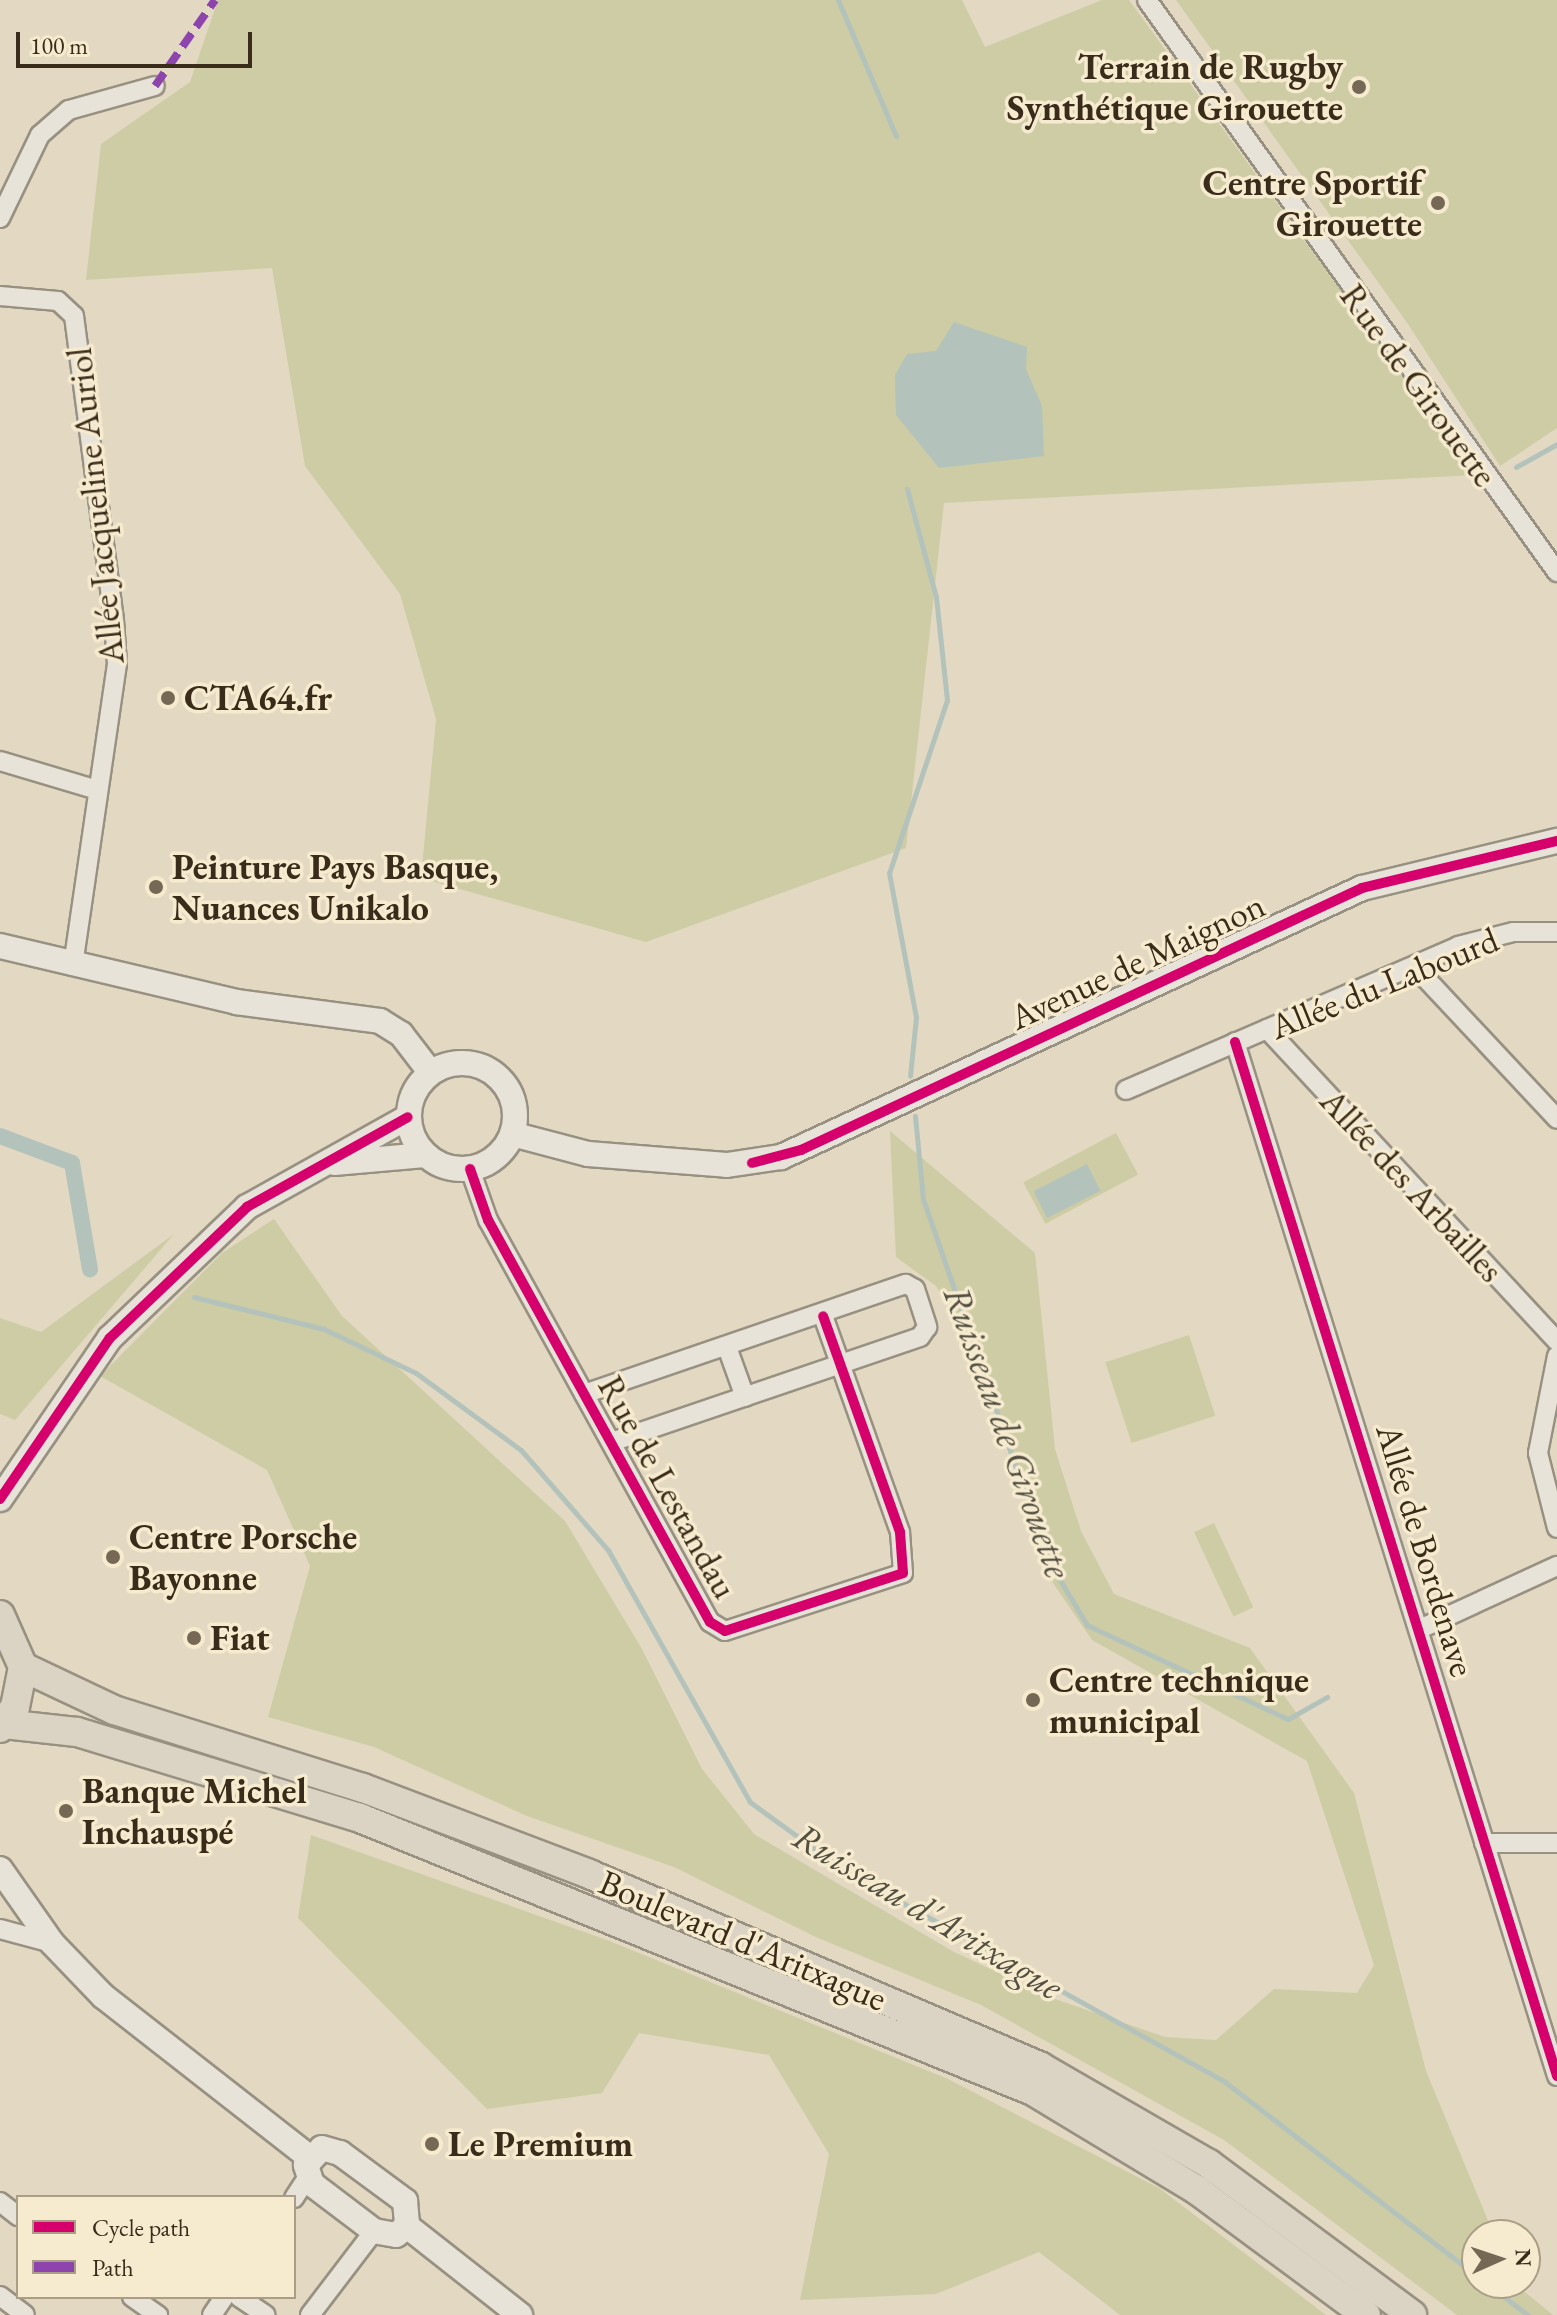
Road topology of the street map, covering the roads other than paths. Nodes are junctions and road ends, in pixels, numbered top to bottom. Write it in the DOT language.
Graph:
graph roads {
  1 [pos="1147,0"];
  2 [pos="155,86"];
  3 [pos="0,218"];
  4 [pos="0,296"];
  5 [pos="1557,572"];
  6 [pos="0,761"];
  7 [pos="97,790"];
  8 [pos="1557,841"];
  9 [pos="1557,932"];
  10 [pos="0,946"];
  11 [pos="73,966"];
  12 [pos="1415,967"];
  13 [pos="1267,1029"];
  14 [pos="1235,1042"];
  15 [pos="431,1073"];
  16 [pos="1126,1090"];
  17 [pos="408,1117"];
  18 [pos="1557,1119"];
  19 [pos="512,1134"];
  20 [pos="425,1155"];
  21 [pos="313,1168"];
  22 [pos="470,1169"];
  23 [pos="823,1316"];
  24 [pos="1557,1341"];
  25 [pos="727,1347"];
  26 [pos="1557,1356"];
  27 [pos="840,1364"];
  28 [pos="584,1394"];
  29 [pos="745,1397"];
  30 [pos="611,1442"];
  31 [pos="0,1499"];
  32 [pos="1557,1528"];
  33 [pos="1557,1566"];
  34 [pos="0,1615"];
  35 [pos="1422,1628"];
  36 [pos="23,1667"];
  37 [pos="2,1726"];
  38 [pos="1484,1843"];
  39 [pos="1557,1843"];
  40 [pos="3,1872"];
  41 [pos="0,1929"];
  42 [pos="52,1943"];
  43 [pos="1557,2076"];
  44 [pos="304,2178"];
  45 [pos="0,2202"];
  46 [pos="16,2214"];
  47 [pos="407,2226"];
  48 [pos="374,2231"];
  49 [pos="135,2299"];
  50 [pos="242,2299"];
  51 [pos="158,2315"];
  52 [pos="266,2315"];
  53 [pos="310,2315"];
  54 [pos="520,2315"];
  55 [pos="1366,2315"];
  56 [pos="1412,2315"];
  1 -- 5 [label="street, Rue de Girouette"];
  2 -- 3 [label="street"];
  4 -- 7 [label="street, Allée Jacqueline Auriol"];
  6 -- 7 [label="street"];
  7 -- 11 [label="street, Allée Jacqueline Auriol"];
  8 -- 19 [label="street, Avenue de Maignon"];
  9 -- 12 [label="street, Allée du Labourd"];
  10 -- 11 [label="street"];
  11 -- 15 [label="street"];
  12 -- 13 [label="street, Allée du Labourd"];
  12 -- 18 [label="street"];
  13 -- 14 [label="street, Allée du Labourd"];
  13 -- 24 [label="street, Allée des Arbailles"];
  14 -- 16 [label="street, Allée du Labourd"];
  14 -- 35 [label="street, Allée de Bordenave"];
  15 -- 17 [label="street"];
  15 -- 19 [label="street"];
  17 -- 20 [label="street"];
  17 -- 21 [label="street"];
  19 -- 22 [label="street"];
  20 -- 21 [label="street"];
  20 -- 22 [label="street"];
  21 -- 31 [label="street"];
  22 -- 28 [label="street, Rue de Lestandau"];
  23 -- 25 [label="street, Rue de Lestandau"];
  23 -- 27 [label="street, Rue de Lestandau"];
  23 -- 27 [label="street, Rue de Lestandau"];
  25 -- 28 [label="street, Rue de Lestandau"];
  25 -- 29 [label="street"];
  26 -- 32 [label="street"];
  27 -- 29 [label="street, Rue de Lestandau"];
  27 -- 30 [label="street, Rue de Lestandau"];
  28 -- 30 [label="street, Rue de Lestandau"];
  29 -- 30 [label="street, Rue de Lestandau"];
  33 -- 35 [label="street"];
  34 -- 36 [label="main road"];
  35 -- 38 [label="street, Allée de Bordenave"];
  36 -- 37 [label="main road"];
  36 -- 56 [label="main road, Boulevard d'Aritxague"];
  37 -- 55 [label="main road, Boulevard d'Aritxague"];
  38 -- 39 [label="street"];
  38 -- 43 [label="street, Allée de Bordenave"];
  40 -- 42 [label="street"];
  41 -- 42 [label="street"];
  42 -- 44 [label="street"];
  44 -- 47 [label="street"];
  44 -- 48 [label="street"];
  45 -- 46 [label="street"];
  47 -- 48 [label="street"];
  47 -- 54 [label="street"];
  48 -- 53 [label="street"];
  49 -- 51 [label="street"];
  50 -- 52 [label="street"];
}
